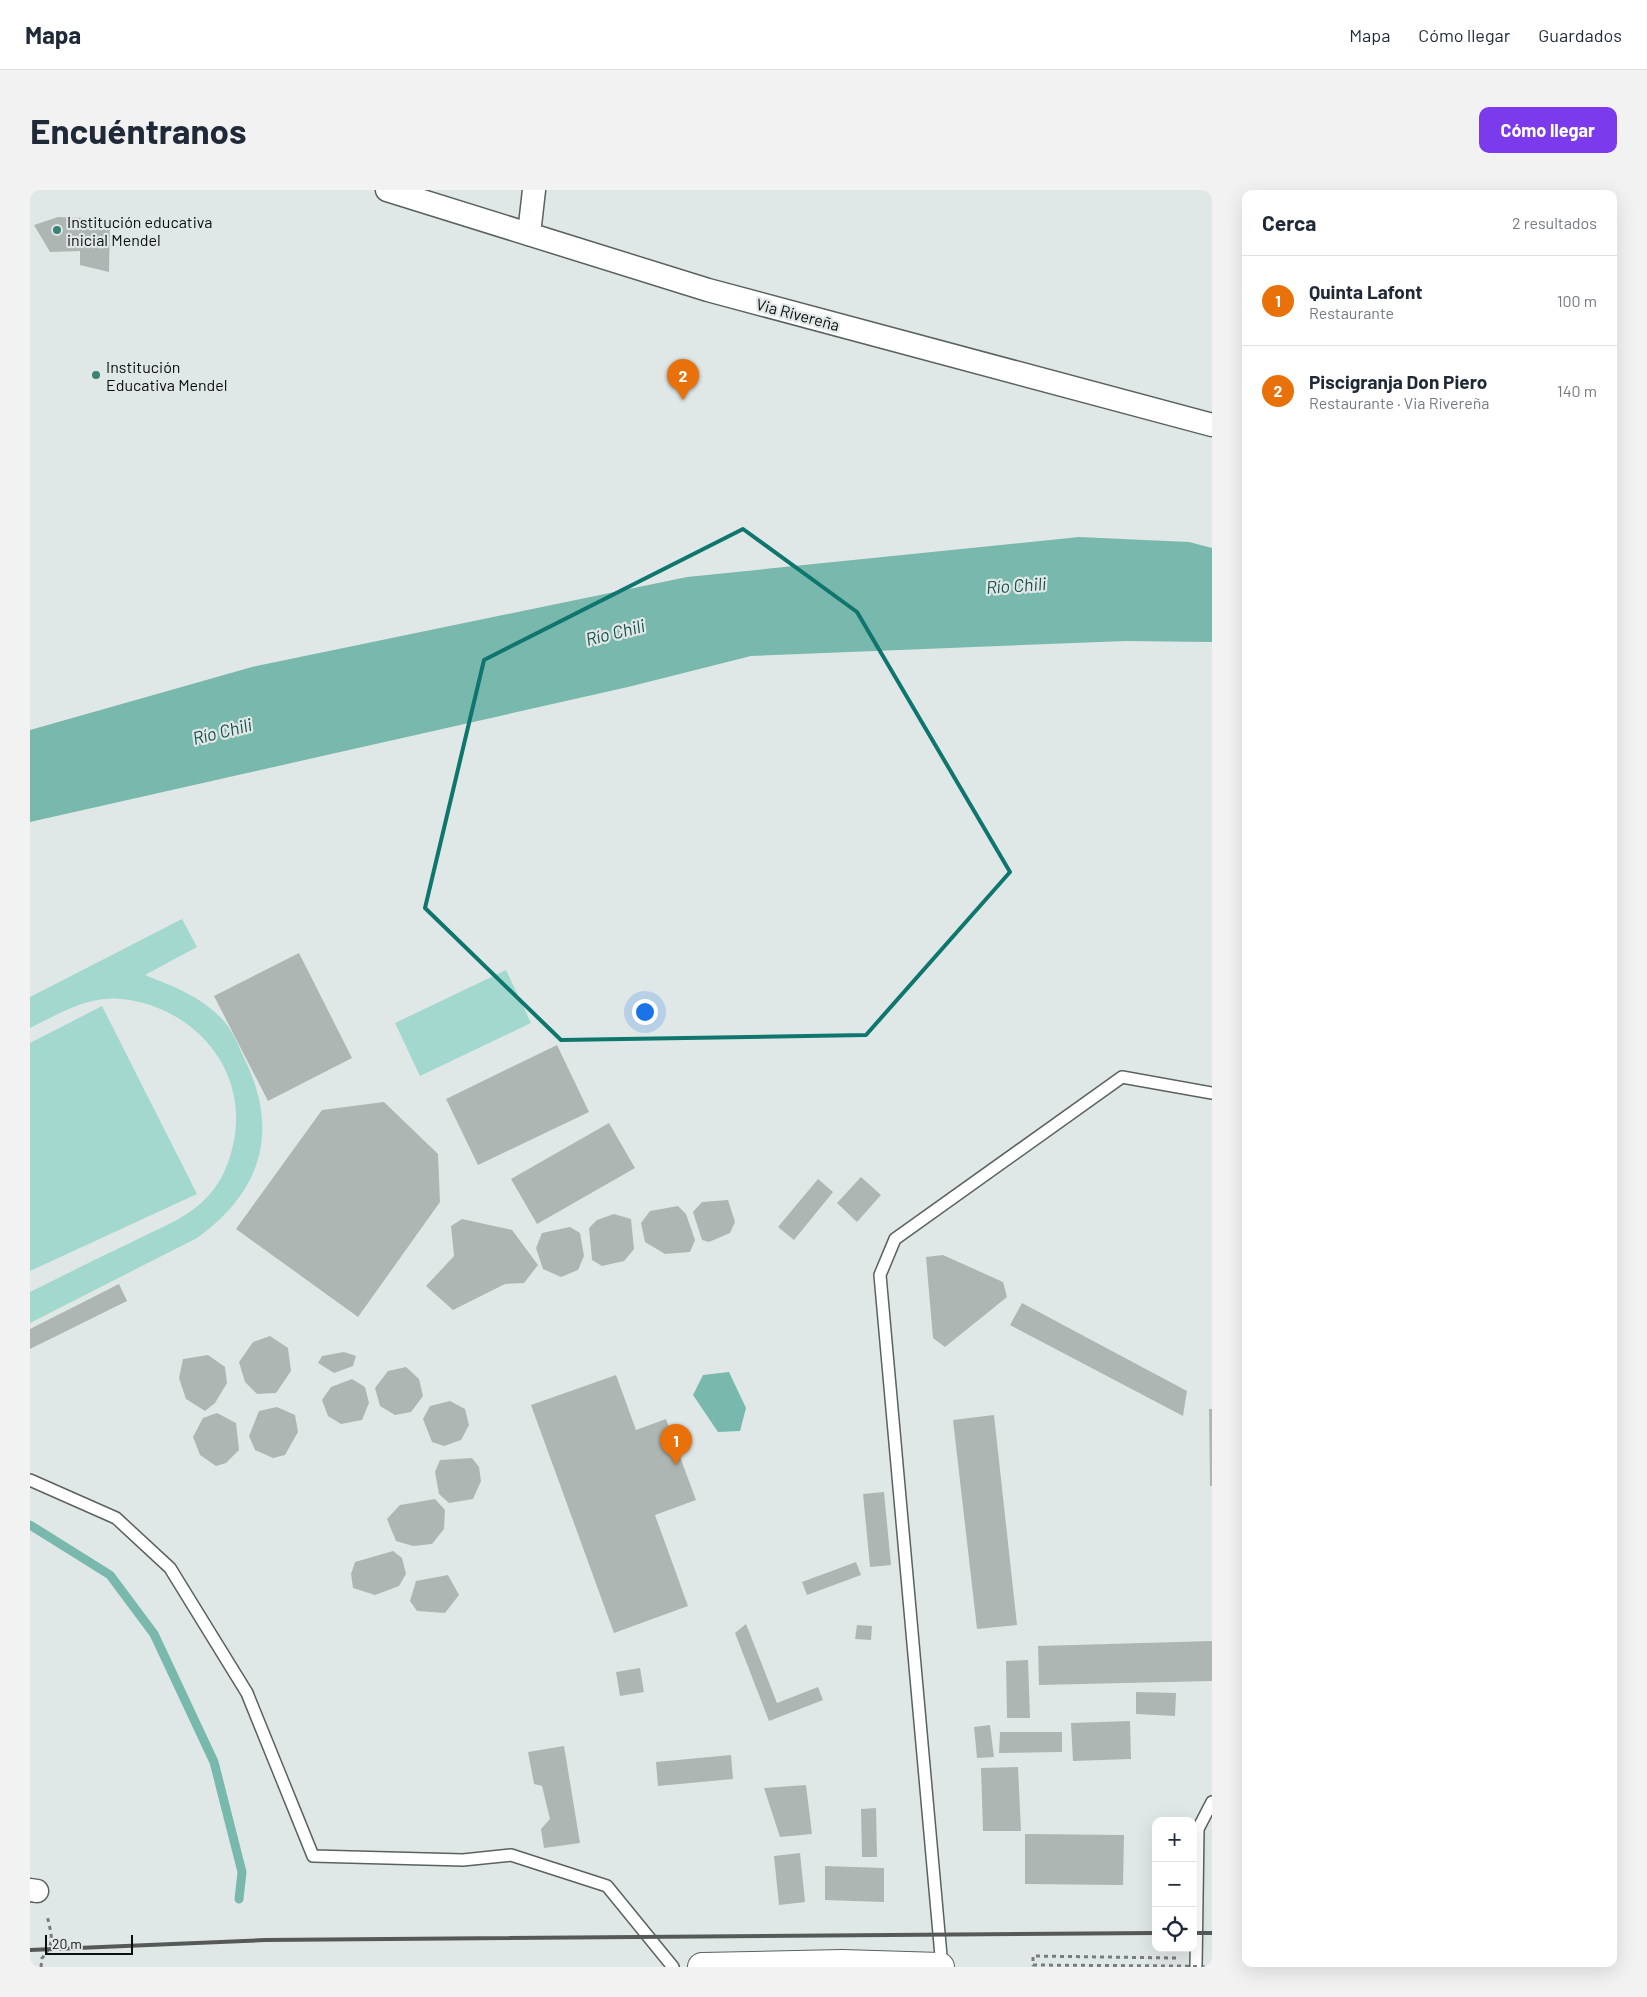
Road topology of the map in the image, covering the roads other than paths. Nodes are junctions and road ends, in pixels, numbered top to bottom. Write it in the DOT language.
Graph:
graph roads {
  1 [pos="388,190"];
  2 [pos="534,190"];
  3 [pos="529,234"];
  4 [pos="1212,425"];
  5 [pos="1212,1093"];
  6 [pos="30,1480"];
  7 [pos="1212,1802"];
  8 [pos="767,1966"];
  9 [pos="673,1967"];
  10 [pos="702,1967"];
  11 [pos="941,1967"];
  12 [pos="1196,1967"];
  1 -- 3 [label="street, Via Rivereña"];
  2 -- 3 [label="street"];
  3 -- 4 [label="street, Via Rivereña"];
  5 -- 11 [label="lane"];
  6 -- 9 [label="lane"];
  7 -- 12 [label="lane"];
  8 -- 10 [label="main road"];
  8 -- 11 [label="main road"];
}
